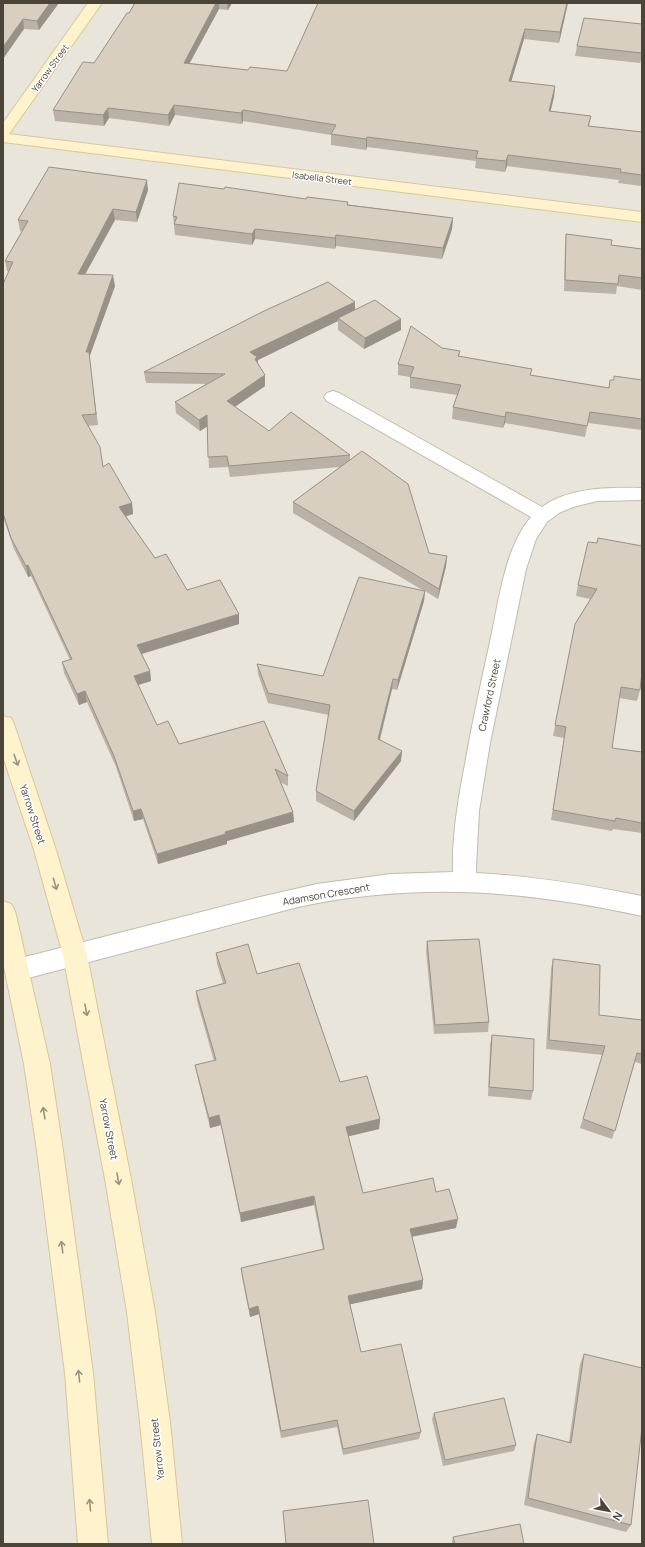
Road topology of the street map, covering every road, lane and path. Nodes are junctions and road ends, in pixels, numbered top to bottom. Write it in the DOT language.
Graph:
graph roads {
  1 [pos="95,3"];
  2 [pos="3,133"];
  3 [pos="3,138"];
  4 [pos="642,217"];
  5 [pos="333,397"];
  6 [pos="642,494"];
  7 [pos="544,516"];
  8 [pos="3,724"];
  9 [pos="465,883"];
  10 [pos="642,906"];
  11 [pos="3,911"];
  12 [pos="75,955"];
  13 [pos="17,970"];
  14 [pos="93,1544"];
  15 [pos="167,1544"];
  1 -- 2 [label="street, Yarrow Street"];
  3 -- 4 [label="street, Isabella Street"];
  5 -- 7 [label="street"];
  6 -- 7 [label="street, Crawford Street"];
  7 -- 9 [label="street, Crawford Street"];
  8 -- 12 [label="street, Yarrow Street, one-way"];
  9 -- 10 [label="street, Adamson Crescent"];
  9 -- 12 [label="street, Adamson Crescent"];
  11 -- 13 [label="street"];
  12 -- 13 [label="street, Adamson Crescent"];
  12 -- 15 [label="street, Yarrow Street, one-way"];
  14 -- 13 [label="street, one-way"];
}
